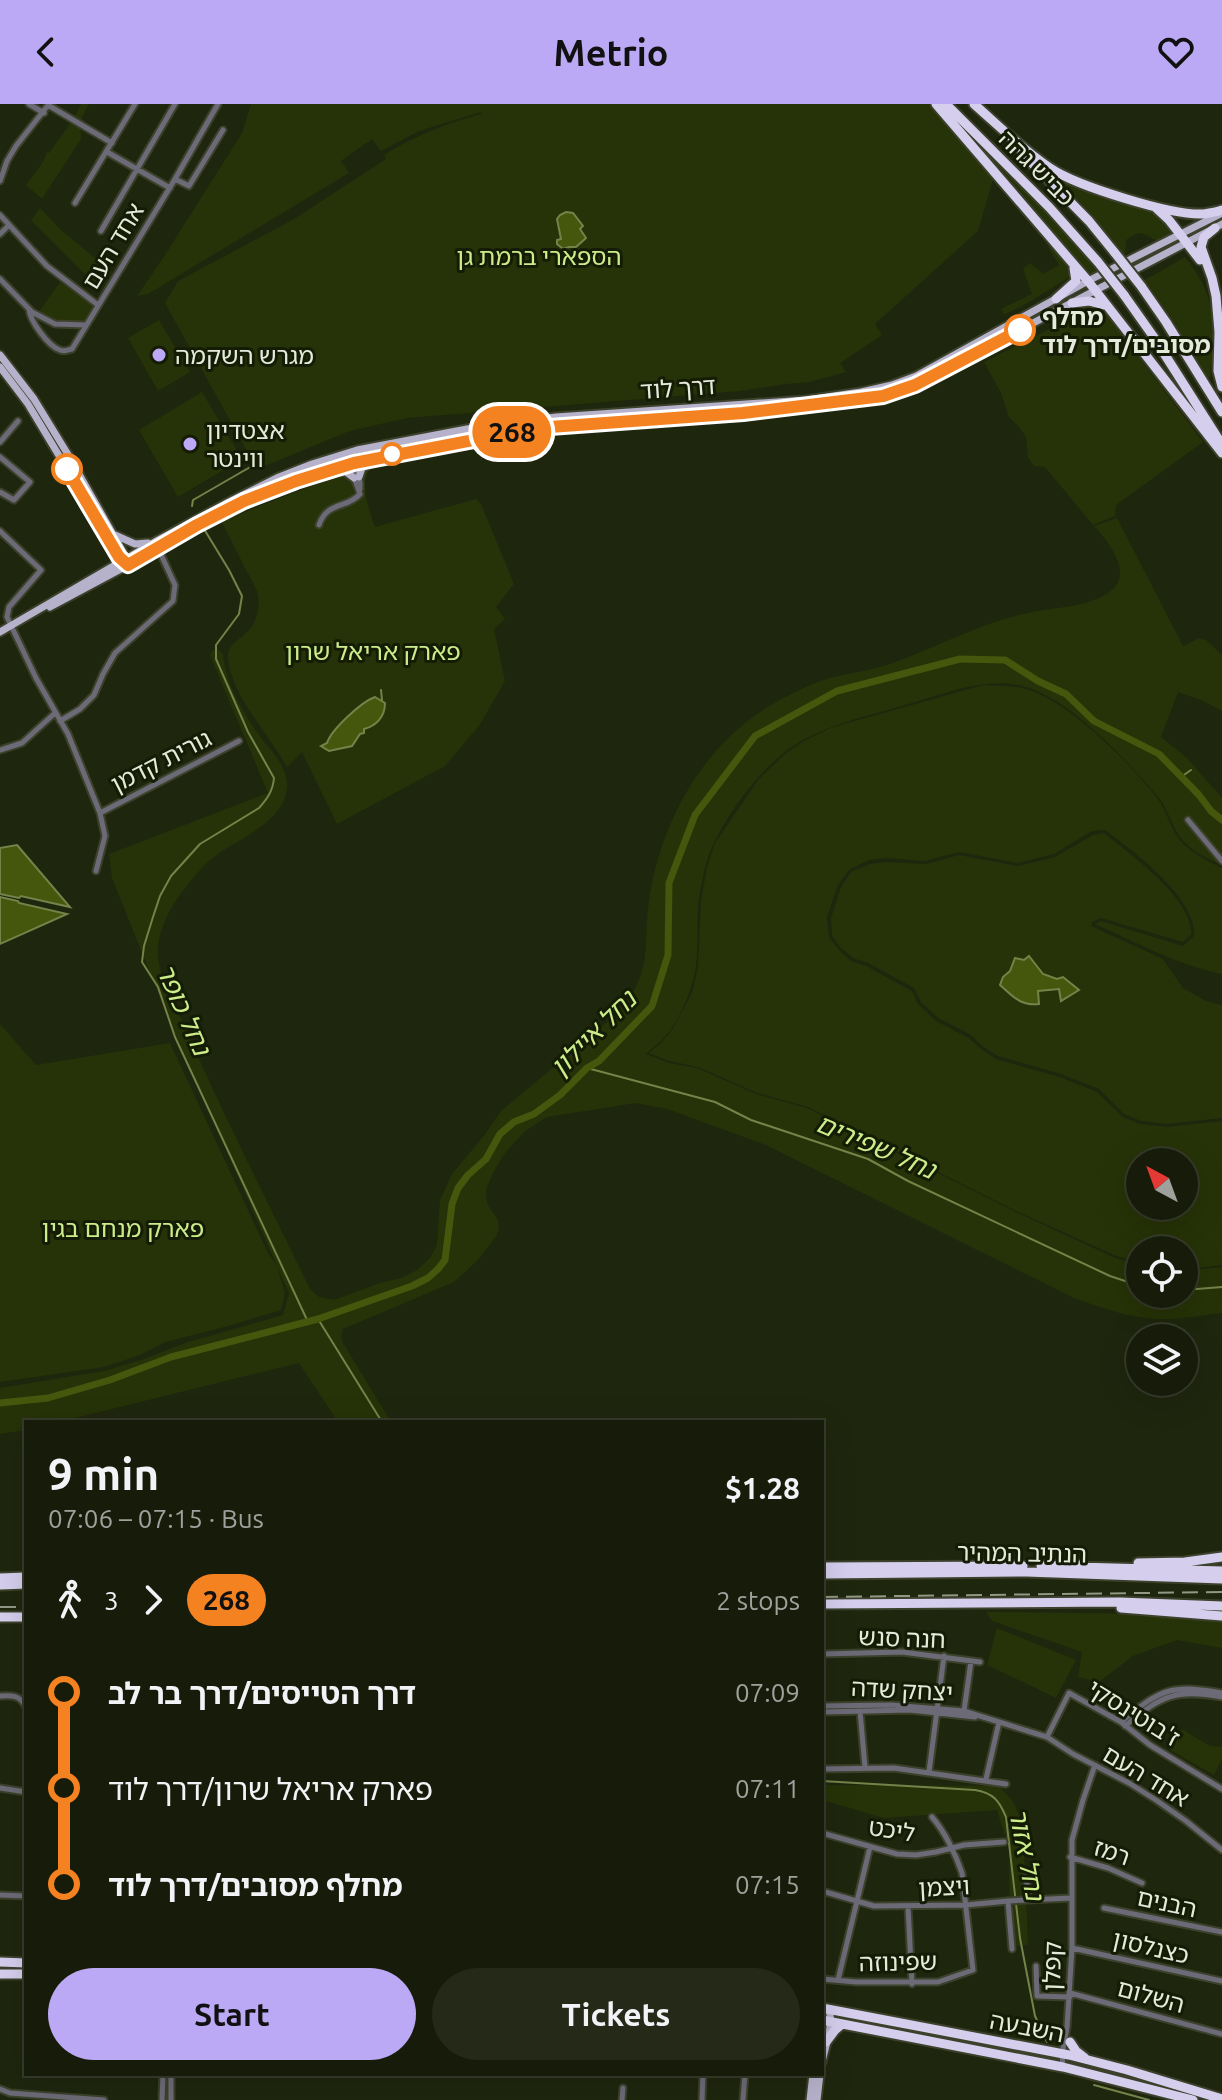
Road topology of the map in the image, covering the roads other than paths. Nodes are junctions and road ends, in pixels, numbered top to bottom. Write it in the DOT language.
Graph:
graph roads {
  1 [pos="29,104"];
  2 [pos="135,104"];
  3 [pos="175,104"];
  4 [pos="218,104"];
  5 [pos="936,104"];
  6 [pos="946,104"];
  7 [pos="973,104"];
  8 [pos="49,105"];
  9 [pos="44,113"];
  10 [pos="223,130"];
  11 [pos="112,143"];
  12 [pos="107,152"];
  13 [pos="137,170"];
  14 [pos="175,179"];
  15 [pos="0,181"];
  16 [pos="170,188"];
  17 [pos="75,203"];
  18 [pos="1147,204"];
  19 [pos="1222,212"];
  20 [pos="0,215"];
  21 [pos="1035,219"];
  22 [pos="9,225"];
  23 [pos="1218,226"];
  24 [pos="101,231"];
  25 [pos="0,234"];
  26 [pos="1184,238"];
  27 [pos="0,279"];
  28 [pos="1088,281"];
  29 [pos="1096,291"];
  30 [pos="1216,296"];
  31 [pos="1056,299"];
  32 [pos="1072,303"];
  33 [pos="98,305"];
  34 [pos="29,309"];
  35 [pos="1111,311"];
  36 [pos="86,325"];
  37 [pos="0,355"];
  38 [pos="0,367"];
  39 [pos="1222,387"];
  40 [pos="1222,412"];
  41 [pos="18,421"];
  42 [pos="0,442"];
  43 [pos="1222,444"];
  44 [pos="349,453"];
  45 [pos="1222,453"];
  46 [pos="383,456"];
  47 [pos="0,457"];
  48 [pos="352,463"];
  49 [pos="329,470"];
  50 [pos="356,477"];
  51 [pos="0,492"];
  52 [pos="319,525"];
  53 [pos="0,531"];
  54 [pos="113,534"];
  55 [pos="158,544"];
  56 [pos="114,549"];
  57 [pos="126,561"];
  58 [pos="106,570"];
  59 [pos="7,611"];
  60 [pos="18,620"];
  61 [pos="11,627"];
  62 [pos="0,634"];
  63 [pos="55,713"];
  64 [pos="60,721"];
  65 [pos="239,741"];
  66 [pos="0,750"];
  67 [pos="100,813"];
  68 [pos="1188,820"];
  69 [pos="1222,861"];
  70 [pos="96,871"];
  71 [pos="1222,1557"];
  72 [pos="1041,1566"];
  73 [pos="824,1567"];
  74 [pos="1222,1571"];
  75 [pos="824,1574"];
  76 [pos="24,1577"];
  77 [pos="0,1578"];
  78 [pos="1222,1579"];
  79 [pos="24,1584"];
  80 [pos="0,1585"];
  81 [pos="1054,1602"];
  82 [pos="824,1604"];
  83 [pos="1222,1606"];
  84 [pos="1222,1616"];
  85 [pos="0,1617"];
  86 [pos="24,1617"];
  87 [pos="824,1654"];
  88 [pos="944,1656"];
  89 [pos="971,1660"];
  90 [pos="980,1662"];
  91 [pos="1222,1695"];
  92 [pos="0,1696"];
  93 [pos="24,1703"];
  94 [pos="824,1709"];
  95 [pos="824,1709"];
  96 [pos="860,1711"];
  97 [pos="938,1711"];
  98 [pos="964,1711"];
  99 [pos="980,1717"];
  100 [pos="999,1722"];
  101 [pos="1123,1724"];
  102 [pos="1047,1737"];
  103 [pos="1095,1765"];
  104 [pos="865,1767"];
  105 [pos="824,1769"];
  106 [pos="929,1772"];
  107 [pos="986,1780"];
  108 [pos="1006,1784"];
  109 [pos="1221,1786"];
  110 [pos="0,1788"];
  111 [pos="24,1792"];
  112 [pos="932,1817"];
  113 [pos="824,1834"];
  114 [pos="1004,1842"];
  115 [pos="870,1847"];
  116 [pos="950,1848"];
  117 [pos="1222,1850"];
  118 [pos="1070,1857"];
  119 [pos="1026,1871"];
  120 [pos="1142,1883"];
  121 [pos="824,1892"];
  122 [pos="0,1895"];
  123 [pos="24,1896"];
  124 [pos="1071,1898"];
  125 [pos="1028,1900"];
  126 [pos="857,1901"];
  127 [pos="1009,1901"];
  128 [pos="966,1905"];
  129 [pos="908,1907"];
  130 [pos="1104,1908"];
  131 [pos="1222,1932"];
  132 [pos="1072,1948"];
  133 [pos="1012,1949"];
  134 [pos="0,1962"];
  135 [pos="24,1963"];
  136 [pos="1036,1966"];
  137 [pos="0,1974"];
  138 [pos="24,1974"];
  139 [pos="824,1979"];
  140 [pos="838,1980"];
  141 [pos="1222,1981"];
  142 [pos="912,1984"];
  143 [pos="1070,1995"];
  144 [pos="826,2017"];
  145 [pos="842,2024"];
  146 [pos="1222,2034"];
  147 [pos="1067,2041"];
  148 [pos="826,2042"];
  149 [pos="1046,2051"];
  150 [pos="824,2052"];
  151 [pos="1066,2055"];
  152 [pos="1088,2060"];
  153 [pos="1063,2067"];
  154 [pos="163,2076"];
  155 [pos="171,2076"];
  156 [pos="703,2076"];
  157 [pos="745,2076"];
  158 [pos="813,2076"];
  159 [pos="820,2076"];
  160 [pos="623,2088"];
  161 [pos="0,2089"];
  162 [pos="1222,2097"];
  163 [pos="104,2100"];
  164 [pos="162,2100"];
  165 [pos="171,2100"];
  166 [pos="622,2100"];
  167 [pos="702,2100"];
  168 [pos="743,2100"];
  169 [pos="810,2100"];
  170 [pos="817,2100"];
  171 [pos="1193,2100"];
  1 -- 9 [label="street"];
  2 -- 11 [label="street"];
  3 -- 13 [label="street"];
  4 -- 14 [label="street, אחד העם"];
  5 -- 21 [label="highway"];
  6 -- 43 [label="highway, כביש גהה, bridge"];
  7 -- 18 [label="highway"];
  7 -- 40 [label="highway, כביש גהה, bridge"];
  8 -- 9 [label="street"];
  8 -- 11 [label="street"];
  9 -- 15 [label="street"];
  10 -- 14 [label="street"];
  11 -- 12 [label="street"];
  12 -- 13 [label="street"];
  12 -- 17 [label="street"];
  13 -- 16 [label="street"];
  13 -- 24 [label="street"];
  14 -- 16 [label="street, אחד העם"];
  16 -- 33 [label="street, אחד העם"];
  18 -- 19 [label="highway"];
  18 -- 26 [label="highway"];
  19 -- 26 [label="main road, דרך לוד"];
  20 -- 22 [label="street"];
  21 -- 28 [label="highway"];
  21 -- 31 [label="highway"];
  22 -- 25 [label="street"];
  22 -- 33 [label="street"];
  23 -- 26 [label="main road, דרך לוד"];
  23 -- 30 [label="highway"];
  26 -- 28 [label="main road, דרך לוד"];
  26 -- 29 [label="main road, דרך לוד"];
  26 -- 30 [label="highway"];
  27 -- 34 [label="street"];
  28 -- 29 [label="highway"];
  28 -- 31 [label="main road, דרך לוד"];
  29 -- 32 [label="main road, דרך לוד"];
  29 -- 35 [label="highway"];
  30 -- 39 [label="highway"];
  31 -- 44 [label="main road, דרך לוד"];
  32 -- 35 [label="highway"];
  32 -- 46 [label="main road, דרך לוד"];
  33 -- 36 [label="street, אחד העם"];
  34 -- 36 [label="street"];
  34 -- 36 [label="street, אחד העם"];
  35 -- 45 [label="highway"];
  37 -- 54 [label="main road"];
  38 -- 56 [label="main road"];
  41 -- 42 [label="street"];
  44 -- 48 [label="street"];
  44 -- 55 [label="main road, דרך לוד"];
  46 -- 48 [label="main road, דרך לוד"];
  46 -- 50 [label="main road"];
  47 -- 51 [label="street"];
  48 -- 49 [label="main road, דרך לוד"];
  48 -- 50 [label="street"];
  49 -- 50 [label="main road"];
  49 -- 55 [label="main road, דרך לוד"];
  50 -- 52 [label="street"];
  53 -- 59 [label="street"];
  54 -- 55 [label="main road"];
  54 -- 57 [label="main road"];
  55 -- 57 [label="main road, דרך לוד"];
  55 -- 64 [label="street"];
  56 -- 57 [label="main road"];
  56 -- 58 [label="main road"];
  57 -- 58 [label="main road"];
  57 -- 61 [label="main road"];
  58 -- 60 [label="main road"];
  59 -- 60 [label="street"];
  59 -- 61 [label="street"];
  60 -- 61 [label="main road"];
  61 -- 62 [label="main road"];
  61 -- 63 [label="street"];
  63 -- 64 [label="street"];
  63 -- 66 [label="street"];
  64 -- 67 [label="street"];
  65 -- 67 [label="street, גורית קדמן"];
  67 -- 70 [label="street"];
  68 -- 69 [label="street"];
  71 -- 72 [label="highway"];
  72 -- 73 [label="highway"];
  72 -- 74 [label="highway"];
  75 -- 78 [label="highway, הנתיב המהיר"];
  76 -- 77 [label="highway"];
  79 -- 80 [label="highway"];
  81 -- 82 [label="highway"];
  81 -- 83 [label="highway"];
  81 -- 84 [label="highway"];
  85 -- 86 [label="highway"];
  87 -- 88 [label="street, חנה סנש"];
  88 -- 89 [label="street, חנה סנש"];
  88 -- 97 [label="street"];
  89 -- 90 [label="street, חנה סנש"];
  89 -- 98 [label="street"];
  91 -- 101 [label="street"];
  92 -- 93 [label="street"];
  94 -- 97 [label="street, יצחק שדה"];
  95 -- 96 [label="street, יצחק שדה"];
  96 -- 97 [label="street, יצחק שדה"];
  96 -- 104 [label="street"];
  97 -- 98 [label="street, יצחק שדה"];
  97 -- 99 [label="street, יצחק שדה"];
  97 -- 106 [label="street"];
  98 -- 99 [label="street, יצחק שדה"];
  99 -- 100 [label="street, יצחק שדה"];
  100 -- 102 [label="street, יצחק שדה"];
  100 -- 107 [label="street"];
  101 -- 102 [label="street, ז'בוטינסקי"];
  101 -- 109 [label="street, ז'בוטינסקי"];
  102 -- 103 [label="street, אחד העם"];
  103 -- 117 [label="street, אחד העם"];
  103 -- 118 [label="street, קפלן"];
  104 -- 105 [label="street"];
  104 -- 106 [label="street"];
  106 -- 107 [label="street"];
  107 -- 108 [label="street"];
  110 -- 111 [label="street"];
  112 -- 116 [label="street"];
  113 -- 115 [label="street, ליכט"];
  114 -- 116 [label="street, ליכט"];
  115 -- 116 [label="street, ליכט"];
  115 -- 126 [label="street"];
  116 -- 128 [label="street"];
  118 -- 120 [label="street, רמז"];
  118 -- 124 [label="street, קפלן"];
  119 -- 125 [label="street"];
  121 -- 126 [label="street, ויצמן"];
  122 -- 123 [label="street"];
  124 -- 125 [label="street, ויצמן"];
  124 -- 132 [label="street, קפלן"];
  125 -- 127 [label="street, ויצמן"];
  126 -- 129 [label="street, ויצמן"];
  126 -- 140 [label="street"];
  127 -- 128 [label="street, ויצמן"];
  127 -- 133 [label="street"];
  128 -- 129 [label="street, ויצמן"];
  128 -- 142 [label="street, שפינוזה"];
  129 -- 142 [label="street"];
  130 -- 131 [label="street, הבנים"];
  132 -- 141 [label="street, כצנלסון"];
  132 -- 143 [label="street, קפלן"];
  134 -- 135 [label="highway"];
  136 -- 143 [label="street, השלום"];
  137 -- 138 [label="highway"];
  139 -- 140 [label="street, שפינוזה"];
  140 -- 142 [label="street, שפינוזה"];
  143 -- 146 [label="street, השלום"];
  143 -- 147 [label="street, קפלן"];
  144 -- 145 [label="highway, השבעה"];
  144 -- 148 [label="main road"];
  144 -- 149 [label="highway, השבעה"];
  145 -- 148 [label="highway"];
  145 -- 153 [label="highway, השבעה"];
  147 -- 149 [label="highway"];
  147 -- 151 [label="street, קפלן"];
  147 -- 152 [label="highway"];
  148 -- 150 [label="main road"];
  149 -- 151 [label="highway, השבעה"];
  151 -- 152 [label="highway, השבעה"];
  151 -- 153 [label="street, קפלן"];
  152 -- 162 [label="highway, השבעה"];
  153 -- 171 [label="highway, השבעה"];
  154 -- 164 [label="street"];
  155 -- 165 [label="street"];
  156 -- 167 [label="street"];
  157 -- 168 [label="street"];
  158 -- 169 [label="main road"];
  159 -- 170 [label="main road"];
  160 -- 166 [label="street"];
  161 -- 163 [label="street"];
}
